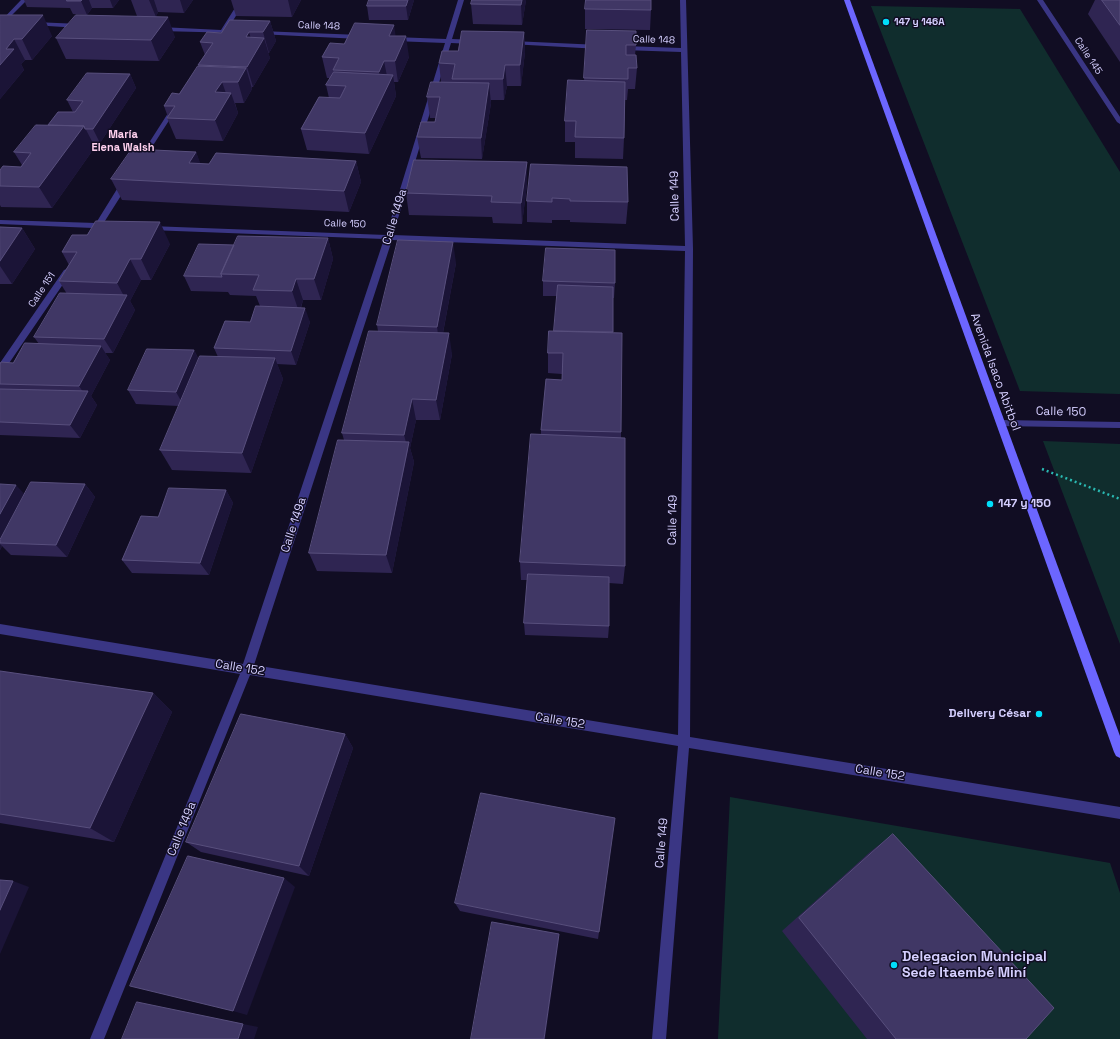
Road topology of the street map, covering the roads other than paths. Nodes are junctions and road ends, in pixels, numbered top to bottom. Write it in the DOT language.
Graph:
graph roads {
  1 [pos="24,0"];
  2 [pos="243,0"];
  3 [pos="461,0"];
  4 [pos="683,0"];
  5 [pos="847,0"];
  6 [pos="1040,0"];
  7 [pos="1,23"];
  8 [pos="10,23"];
  9 [pos="26,24"];
  10 [pos="89,26"];
  11 [pos="152,29"];
  12 [pos="246,33"];
  13 [pos="254,33"];
  14 [pos="221,35"];
  15 [pos="371,38"];
  16 [pos="386,38"];
  17 [pos="449,41"];
  18 [pos="480,42"];
  19 [pos="504,43"];
  20 [pos="606,47"];
  21 [pos="614,48"];
  22 [pos="685,50"];
  23 [pos="180,98"];
  24 [pos="1120,122"];
  25 [pos="137,165"];
  26 [pos="128,179"];
  27 [pos="0,222"];
  28 [pos="98,226"];
  29 [pos="114,226"];
  30 [pos="145,227"];
  31 [pos="389,237"];
  32 [pos="89,239"];
  33 [pos="689,249"];
  34 [pos="72,265"];
  35 [pos="0,370"];
  36 [pos="1001,423"];
  37 [pos="1120,425"];
  38 [pos="0,629"];
  39 [pos="247,669"];
  40 [pos="684,741"];
  41 [pos="1120,752"];
  42 [pos="1120,813"];
  43 [pos="97,1039"];
  44 [pos="659,1039"];
  1 -- 7 [label="street"];
  2 -- 14 [label="street"];
  3 -- 17 [label="street, Calle 149a"];
  4 -- 22 [label="street, Calle 149"];
  5 -- 36 [label="main road, Avenida Isaco Abitbol"];
  6 -- 24 [label="street, Calle 145"];
  7 -- 8 [label="street"];
  9 -- 10 [label="street"];
  11 -- 14 [label="street"];
  12 -- 14 [label="street"];
  13 -- 15 [label="street, Calle 148"];
  16 -- 17 [label="street"];
  17 -- 18 [label="street"];
  17 -- 31 [label="street, Calle 149a"];
  19 -- 20 [label="street"];
  21 -- 22 [label="street, Calle 148"];
  22 -- 33 [label="street, Calle 149"];
  23 -- 25 [label="street"];
  26 -- 28 [label="street"];
  27 -- 28 [label="street"];
  28 -- 29 [label="street"];
  28 -- 32 [label="street"];
  30 -- 31 [label="street, Calle 150"];
  31 -- 33 [label="street, Calle 150"];
  31 -- 39 [label="street, Calle 149a"];
  33 -- 40 [label="street, Calle 149"];
  34 -- 35 [label="street, Calle 151"];
  36 -- 37 [label="street, Calle 150"];
  36 -- 41 [label="main road, Avenida Isaco Abitbol"];
  38 -- 39 [label="street, Calle 152"];
  39 -- 40 [label="street, Calle 152"];
  39 -- 43 [label="street, Calle 149a"];
  40 -- 42 [label="street, Calle 152"];
  40 -- 44 [label="street, Calle 149"];
}
